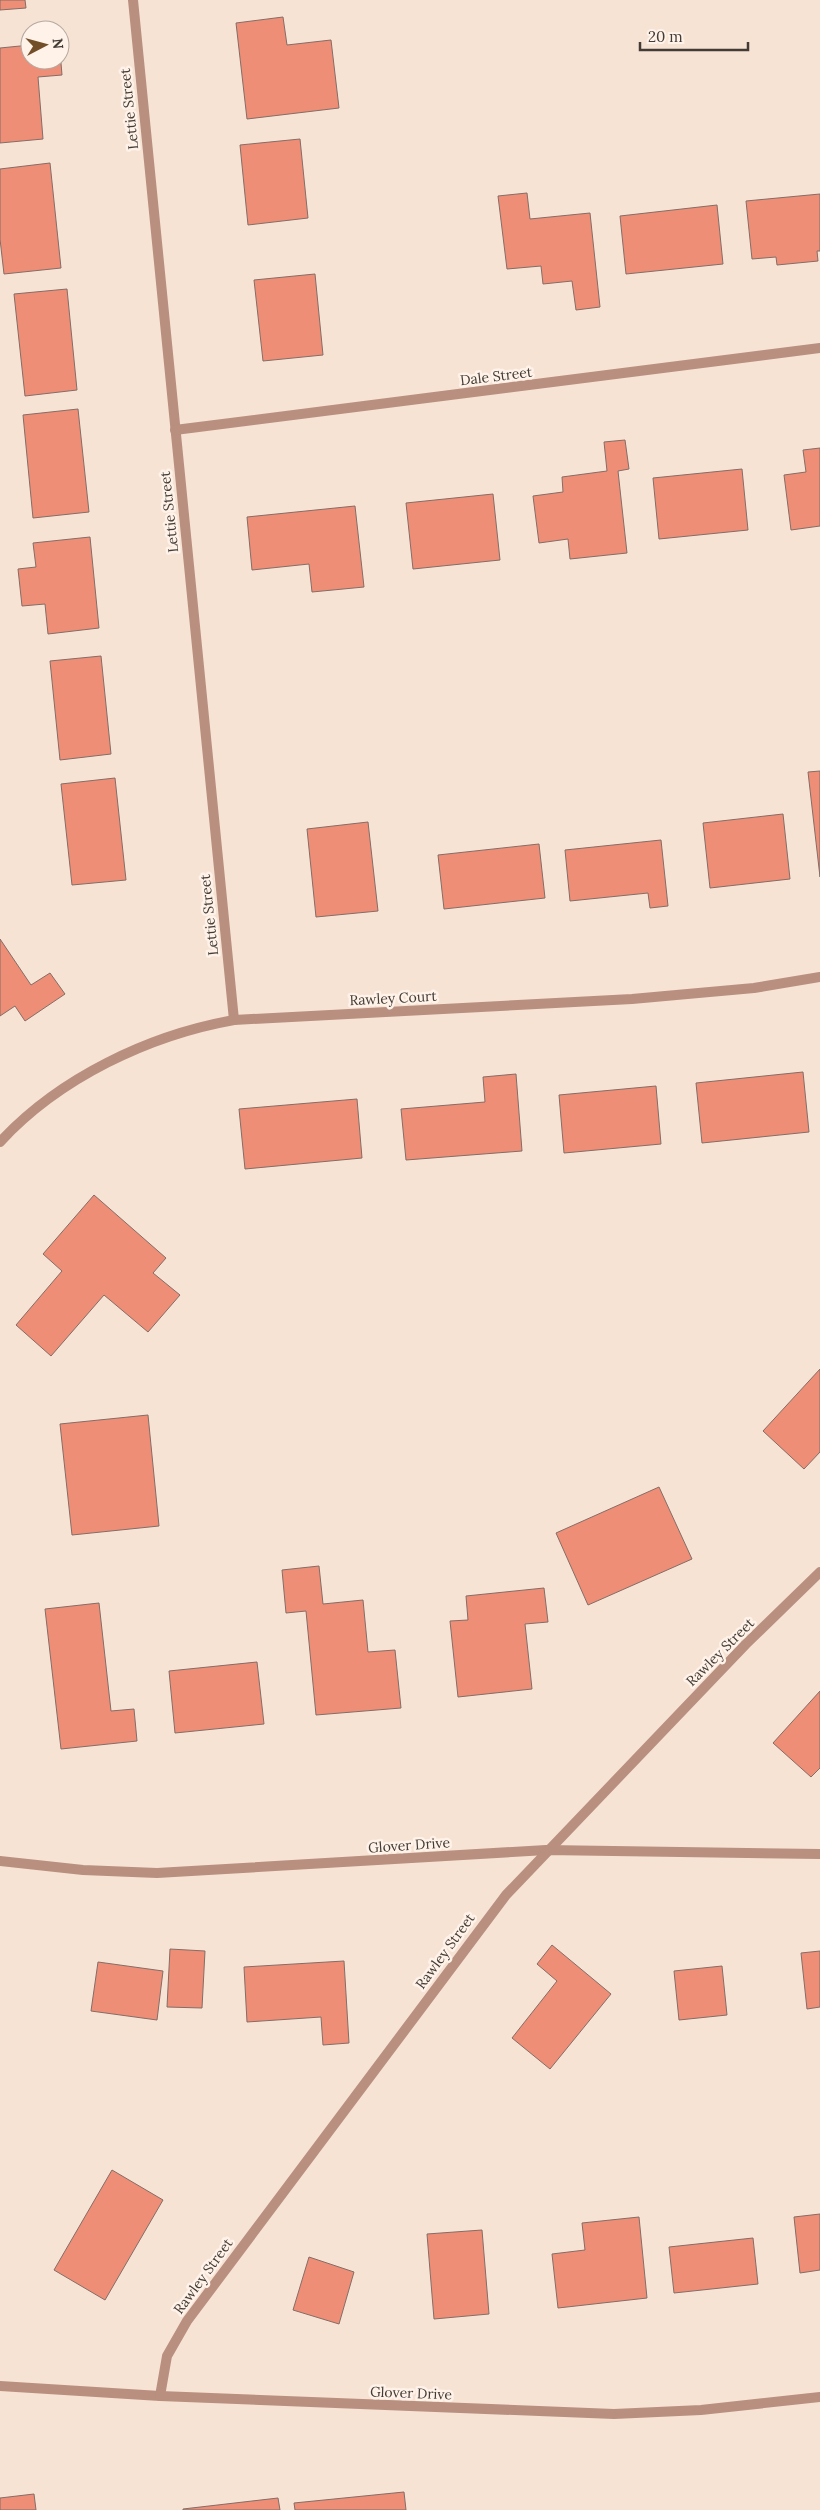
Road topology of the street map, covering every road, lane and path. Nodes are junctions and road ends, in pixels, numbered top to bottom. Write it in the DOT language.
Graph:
graph roads {
  1 [pos="133,0"];
  2 [pos="820,348"];
  3 [pos="175,430"];
  4 [pos="820,977"];
  5 [pos="234,1020"];
  6 [pos="0,1142"];
  7 [pos="820,1572"];
  8 [pos="546,1850"];
  9 [pos="820,1854"];
  10 [pos="0,1861"];
  11 [pos="0,2386"];
  12 [pos="160,2396"];
  13 [pos="820,2397"];
  1 -- 3 [label="street, Lettie Street"];
  2 -- 3 [label="street, Dale Street"];
  3 -- 5 [label="street, Lettie Street"];
  4 -- 5 [label="street, Rawley Court"];
  5 -- 6 [label="street, Rawley Court"];
  7 -- 8 [label="street, Rawley Street"];
  8 -- 9 [label="street, Glover Drive"];
  8 -- 10 [label="street, Glover Drive"];
  8 -- 12 [label="street, Rawley Street"];
  11 -- 12 [label="street, Glover Drive"];
  12 -- 13 [label="street, Glover Drive"];
}
